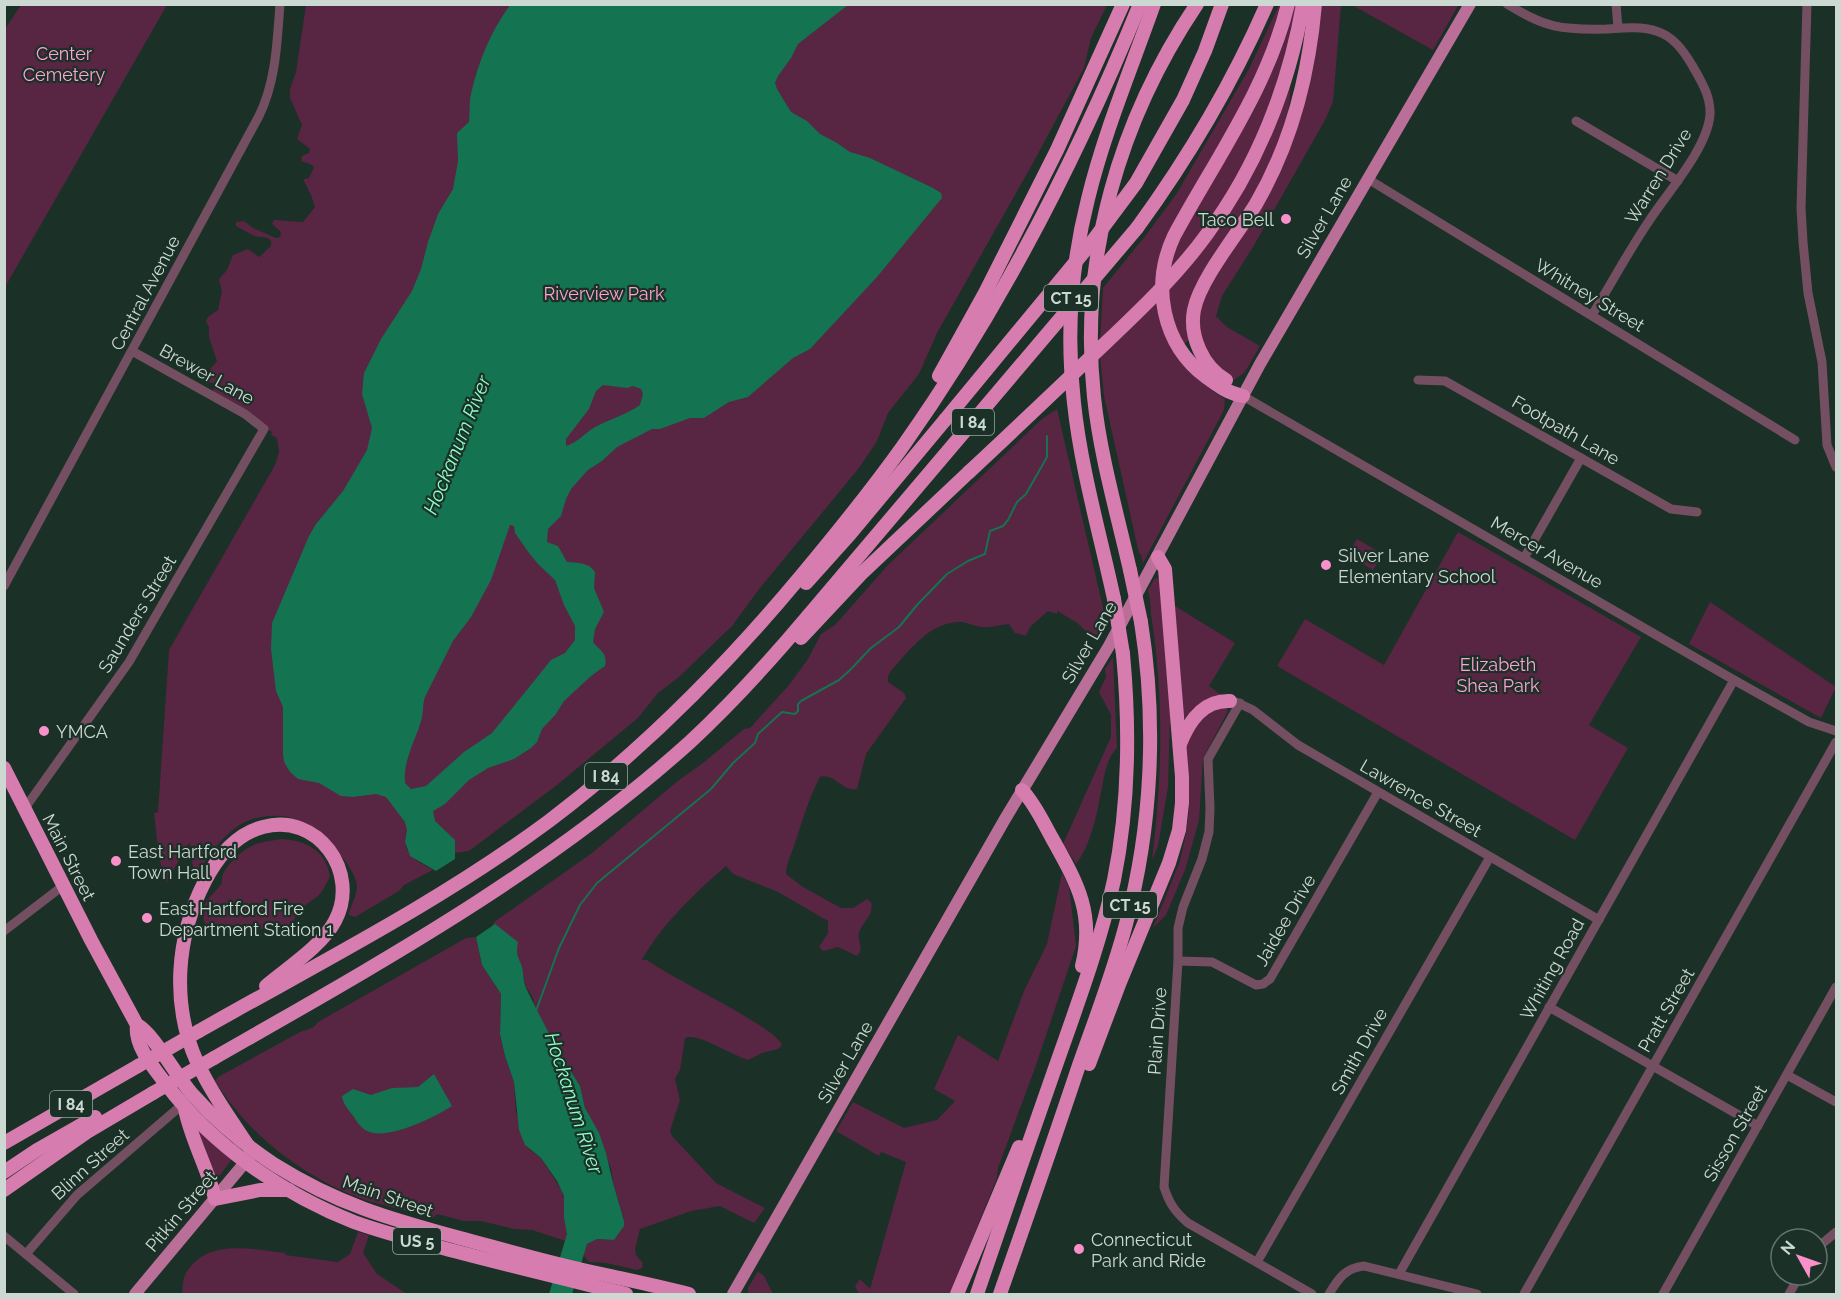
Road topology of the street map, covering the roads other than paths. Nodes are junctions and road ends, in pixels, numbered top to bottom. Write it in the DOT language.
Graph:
graph roads {
  1 [pos="280,4"];
  2 [pos="1123,4"];
  3 [pos="1140,4"];
  4 [pos="1154,4"];
  5 [pos="1197,4"];
  6 [pos="1222,4"];
  7 [pos="1267,4"];
  8 [pos="1288,4"];
  9 [pos="1303,4"];
  10 [pos="1315,4"];
  11 [pos="1470,4"];
  12 [pos="1507,4"];
  13 [pos="1616,4"];
  14 [pos="1807,4"];
  15 [pos="1617,28"];
  16 [pos="1576,121"];
  17 [pos="1368,179"];
  18 [pos="1678,181"];
  19 [pos="1592,315"];
  20 [pos="132,351"];
  21 [pos="1418,380"];
  22 [pos="1243,396"];
  23 [pos="264,429"];
  24 [pos="1795,440"];
  25 [pos="901,449"];
  26 [pos="1581,458"];
  27 [pos="1836,467"];
  28 [pos="1697,512"];
  29 [pos="1158,556"];
  30 [pos="1524,558"];
  31 [pos="4,586"];
  32 [pos="812,619"];
  33 [pos="730,657"];
  34 [pos="1734,680"];
  35 [pos="1235,702"];
  36 [pos="1836,731"];
  37 [pos="1836,742"];
  38 [pos="1180,746"];
  39 [pos="4,768"];
  40 [pos="1022,790"];
  41 [pos="1378,792"];
  42 [pos="25,808"];
  43 [pos="1490,857"];
  44 [pos="64,885"];
  45 [pos="1599,920"];
  46 [pos="4,931"];
  47 [pos="1178,961"];
  48 [pos="1836,987"];
  49 [pos="1549,1007"];
  50 [pos="236,1010"];
  51 [pos="137,1024"];
  52 [pos="1062,1049"];
  53 [pos="1653,1066"];
  54 [pos="1787,1075"];
  55 [pos="1048,1089"];
  56 [pos="1836,1102"];
  57 [pos="134,1104"];
  58 [pos="184,1106"];
  59 [pos="1758,1125"];
  60 [pos="87,1132"];
  61 [pos="4,1143"];
  62 [pos="250,1153"];
  63 [pos="4,1172"];
  64 [pos="1041,1176"];
  65 [pos="4,1190"];
  66 [pos="291,1191"];
  67 [pos="215,1199"];
  68 [pos="4,1200"];
  69 [pos="4,1236"];
  70 [pos="26,1254"];
  71 [pos="1257,1262"];
  72 [pos="550,1268"];
  73 [pos="1399,1274"];
  74 [pos="579,1276"];
  75 [pos="74,1294"];
  76 [pos="135,1294"];
  77 [pos="626,1294"];
  78 [pos="689,1294"];
  79 [pos="733,1294"];
  80 [pos="957,1294"];
  81 [pos="977,1294"];
  82 [pos="1000,1294"];
  83 [pos="1312,1294"];
  84 [pos="1329,1294"];
  85 [pos="1472,1294"];
  86 [pos="1524,1294"];
  87 [pos="1663,1294"];
  1 -- 20 [label="street, Central Avenue"];
  2 -- 25 [label="highway"];
  3 -- 25 [label="highway, I 84"];
  4 -- 52 [label="highway, CT 15, bridge"];
  5 -- 64 [label="highway, CT 15, bridge"];
  6 -- 33 [label="highway, bridge"];
  7 -- 32 [label="highway, I 84, bridge"];
  8 -- 22 [label="highway"];
  9 -- 32 [label="highway, bridge"];
  10 -- 22 [label="highway"];
  11 -- 17 [label="main road, Silver Lane"];
  12 -- 15 [label="street, Warren Drive"];
  13 -- 15 [label="street"];
  14 -- 27 [label="street"];
  15 -- 18 [label="street, Warren Drive"];
  16 -- 18 [label="street"];
  17 -- 19 [label="street, Whitney Street"];
  17 -- 22 [label="main road, Silver Lane"];
  18 -- 19 [label="street, Warren Drive"];
  19 -- 24 [label="street, Whitney Street"];
  20 -- 23 [label="street, Brewer Lane"];
  20 -- 31 [label="street, Central Avenue"];
  21 -- 26 [label="street, Footpath Lane"];
  22 -- 29 [label="main road, Silver Lane"];
  22 -- 30 [label="street, Mercer Avenue"];
  23 -- 42 [label="street, Saunders Street"];
  25 -- 33 [label="highway, I 84"];
  26 -- 28 [label="street, Footpath Lane"];
  26 -- 30 [label="street"];
  29 -- 38 [label="highway"];
  29 -- 40 [label="main road, Silver Lane"];
  30 -- 34 [label="street, Mercer Avenue"];
  32 -- 57 [label="highway, I 84, bridge"];
  33 -- 50 [label="highway, I 84"];
  34 -- 36 [label="street, Mercer Avenue"];
  34 -- 45 [label="street, Whiting Road"];
  35 -- 38 [label="highway"];
  35 -- 41 [label="street, Lawrence Street"];
  35 -- 47 [label="street, Plain Drive"];
  37 -- 53 [label="street, Pratt Street"];
  38 -- 64 [label="highway"];
  39 -- 42 [label="highway, Main Street / US 5"];
  40 -- 52 [label="highway"];
  40 -- 79 [label="main road, Silver Lane"];
  41 -- 43 [label="street, Lawrence Street"];
  41 -- 47 [label="street, Jaidee Drive"];
  42 -- 44 [label="highway, Main Street / US 5"];
  43 -- 45 [label="street, Lawrence Street"];
  43 -- 71 [label="street, Smith Drive"];
  44 -- 46 [label="street"];
  44 -- 51 [label="highway, Main Street / US 5"];
  45 -- 49 [label="street, Whiting Road"];
  47 -- 71 [label="street, Plain Drive"];
  48 -- 54 [label="street, Sisson Street"];
  49 -- 53 [label="street"];
  49 -- 73 [label="street, Whiting Road"];
  50 -- 61 [label="highway, I 84, bridge"];
  50 -- 62 [label="highway"];
  51 -- 58 [label="highway, Main Street / US 5"];
  51 -- 62 [label="highway, Main Street / US 5"];
  52 -- 55 [label="highway, CT 15"];
  53 -- 59 [label="street"];
  53 -- 86 [label="street, Pratt Street"];
  54 -- 56 [label="street"];
  54 -- 59 [label="street, Sisson Street"];
  55 -- 80 [label="highway"];
  55 -- 81 [label="highway, CT 15"];
  57 -- 60 [label="highway, I 84"];
  57 -- 63 [label="highway"];
  58 -- 62 [label="highway, Main Street / US 5"];
  58 -- 67 [label="highway"];
  58 -- 70 [label="street, Blinn Street"];
  59 -- 87 [label="street, Sisson Street"];
  60 -- 65 [label="highway, I 84"];
  60 -- 68 [label="highway"];
  62 -- 66 [label="highway, Main Street / US 5"];
  62 -- 67 [label="main road, Pitkin Street"];
  62 -- 72 [label="highway, Main Street / US 5"];
  64 -- 82 [label="highway, CT 15"];
  66 -- 67 [label="highway"];
  66 -- 72 [label="highway, Main Street / US 5"];
  67 -- 76 [label="main road, Pitkin Street"];
  69 -- 70 [label="street"];
  70 -- 75 [label="street"];
  71 -- 83 [label="street, Plain Drive"];
  72 -- 74 [label="highway, Main Street / US 5"];
  73 -- 84 [label="street"];
  73 -- 85 [label="street"];
  74 -- 77 [label="highway, Main Street / US 5"];
  74 -- 78 [label="highway, Main Street / US 5"];
}
